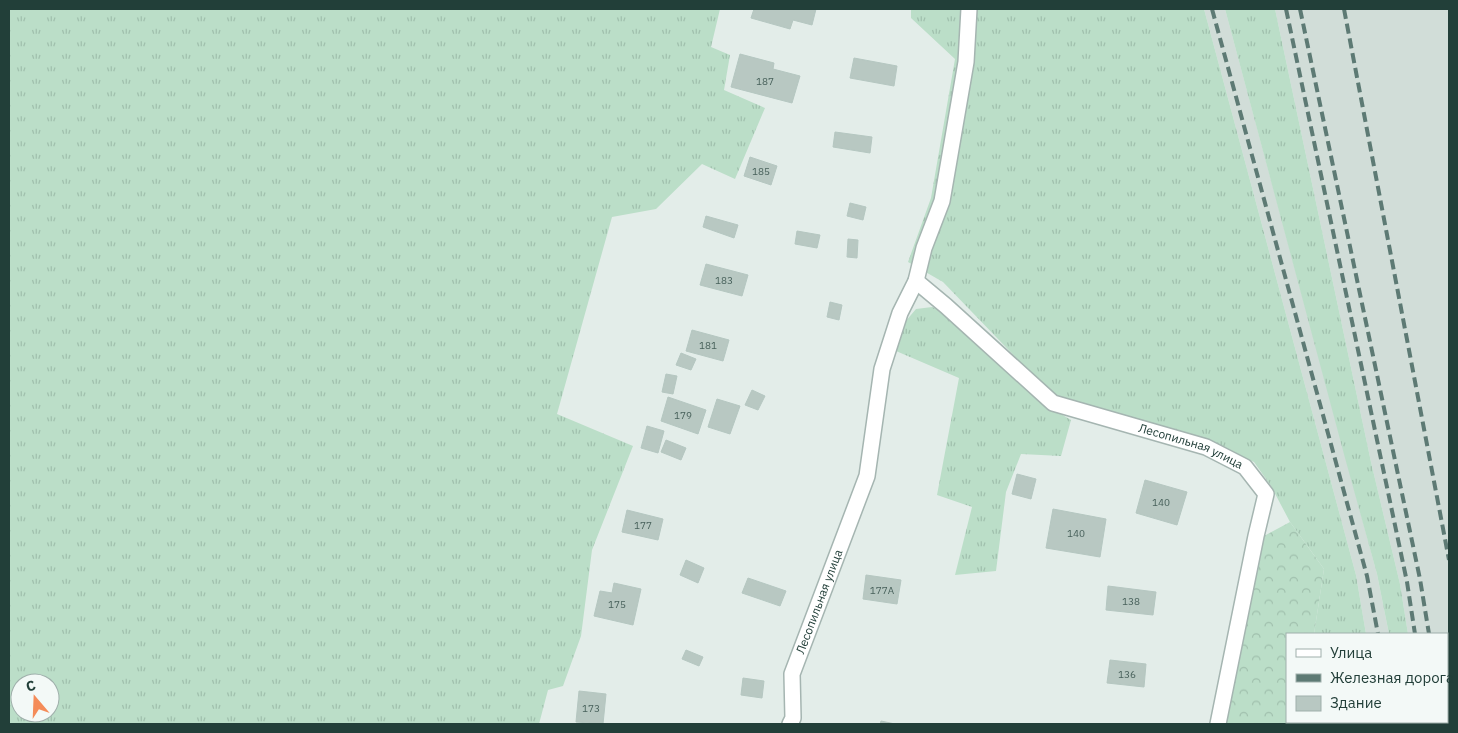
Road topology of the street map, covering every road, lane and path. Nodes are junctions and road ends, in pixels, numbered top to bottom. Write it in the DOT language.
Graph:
graph roads {
  1 [pos="969,9"];
  2 [pos="916,281"];
  3 [pos="790,724"];
  4 [pos="1218,724"];
  1 -- 2 [label="street, Лесопильная улица"];
  2 -- 3 [label="street, Лесопильная улица"];
  2 -- 4 [label="street, Лесопильная улица"];
}
